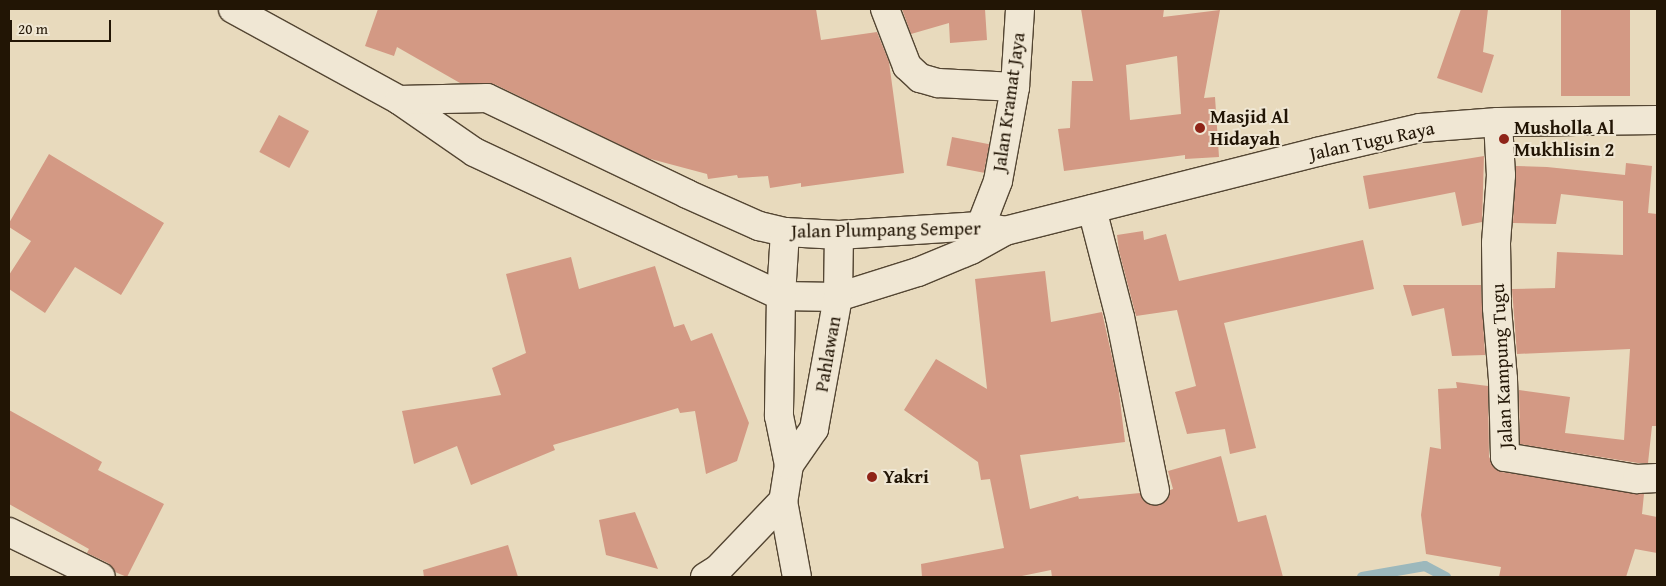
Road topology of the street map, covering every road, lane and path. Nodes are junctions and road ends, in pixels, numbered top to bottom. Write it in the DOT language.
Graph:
graph roads {
  1 [pos="233,9"];
  2 [pos="885,9"];
  3 [pos="1020,9"];
  4 [pos="1015,86"];
  5 [pos="399,100"];
  6 [pos="1657,120"];
  7 [pos="1498,122"];
  8 [pos="1092,209"];
  9 [pos="785,232"];
  10 [pos="839,235"];
  11 [pos="985,236"];
  12 [pos="781,296"];
  13 [pos="838,297"];
  14 [pos="789,465"];
  15 [pos="1657,478"];
  16 [pos="1155,490"];
  17 [pos="783,501"];
  18 [pos="9,532"];
  19 [pos="101,577"];
  20 [pos="705,577"];
  21 [pos="798,577"];
  1 -- 5 [label="main road, Jalan Plumpang Semper"];
  2 -- 4 [label="main road"];
  3 -- 4 [label="main road, Jalan Kramat Jaya"];
  4 -- 11 [label="main road, Jalan Kramat Jaya"];
  5 -- 9 [label="main road, Jalan Plumpang Semper"];
  5 -- 12 [label="main road, Jalan Plumpang Semper"];
  6 -- 7 [label="main road, Jalan Tugu Raya"];
  7 -- 8 [label="main road, Jalan Tugu Raya"];
  7 -- 15 [label="main road, Jalan Kampung Tugu"];
  8 -- 11 [label="main road, Jalan Tugu Raya"];
  8 -- 16 [label="main road"];
  9 -- 10 [label="main road, Jalan Plumpang Semper"];
  9 -- 12 [label="main road, Pahlawan"];
  10 -- 11 [label="main road, Jalan Plumpang Semper"];
  10 -- 13 [label="main road, Pahlawan"];
  11 -- 13 [label="main road, Jalan Plumpang Semper"];
  12 -- 13 [label="main road, Jalan Plumpang Semper"];
  12 -- 14 [label="main road, Pahlawan"];
  13 -- 14 [label="main road, Pahlawan"];
  14 -- 17 [label="main road, Pahlawan"];
  17 -- 20 [label="main road"];
  17 -- 21 [label="main road, Pahlawan"];
  18 -- 19 [label="main road"];
}
